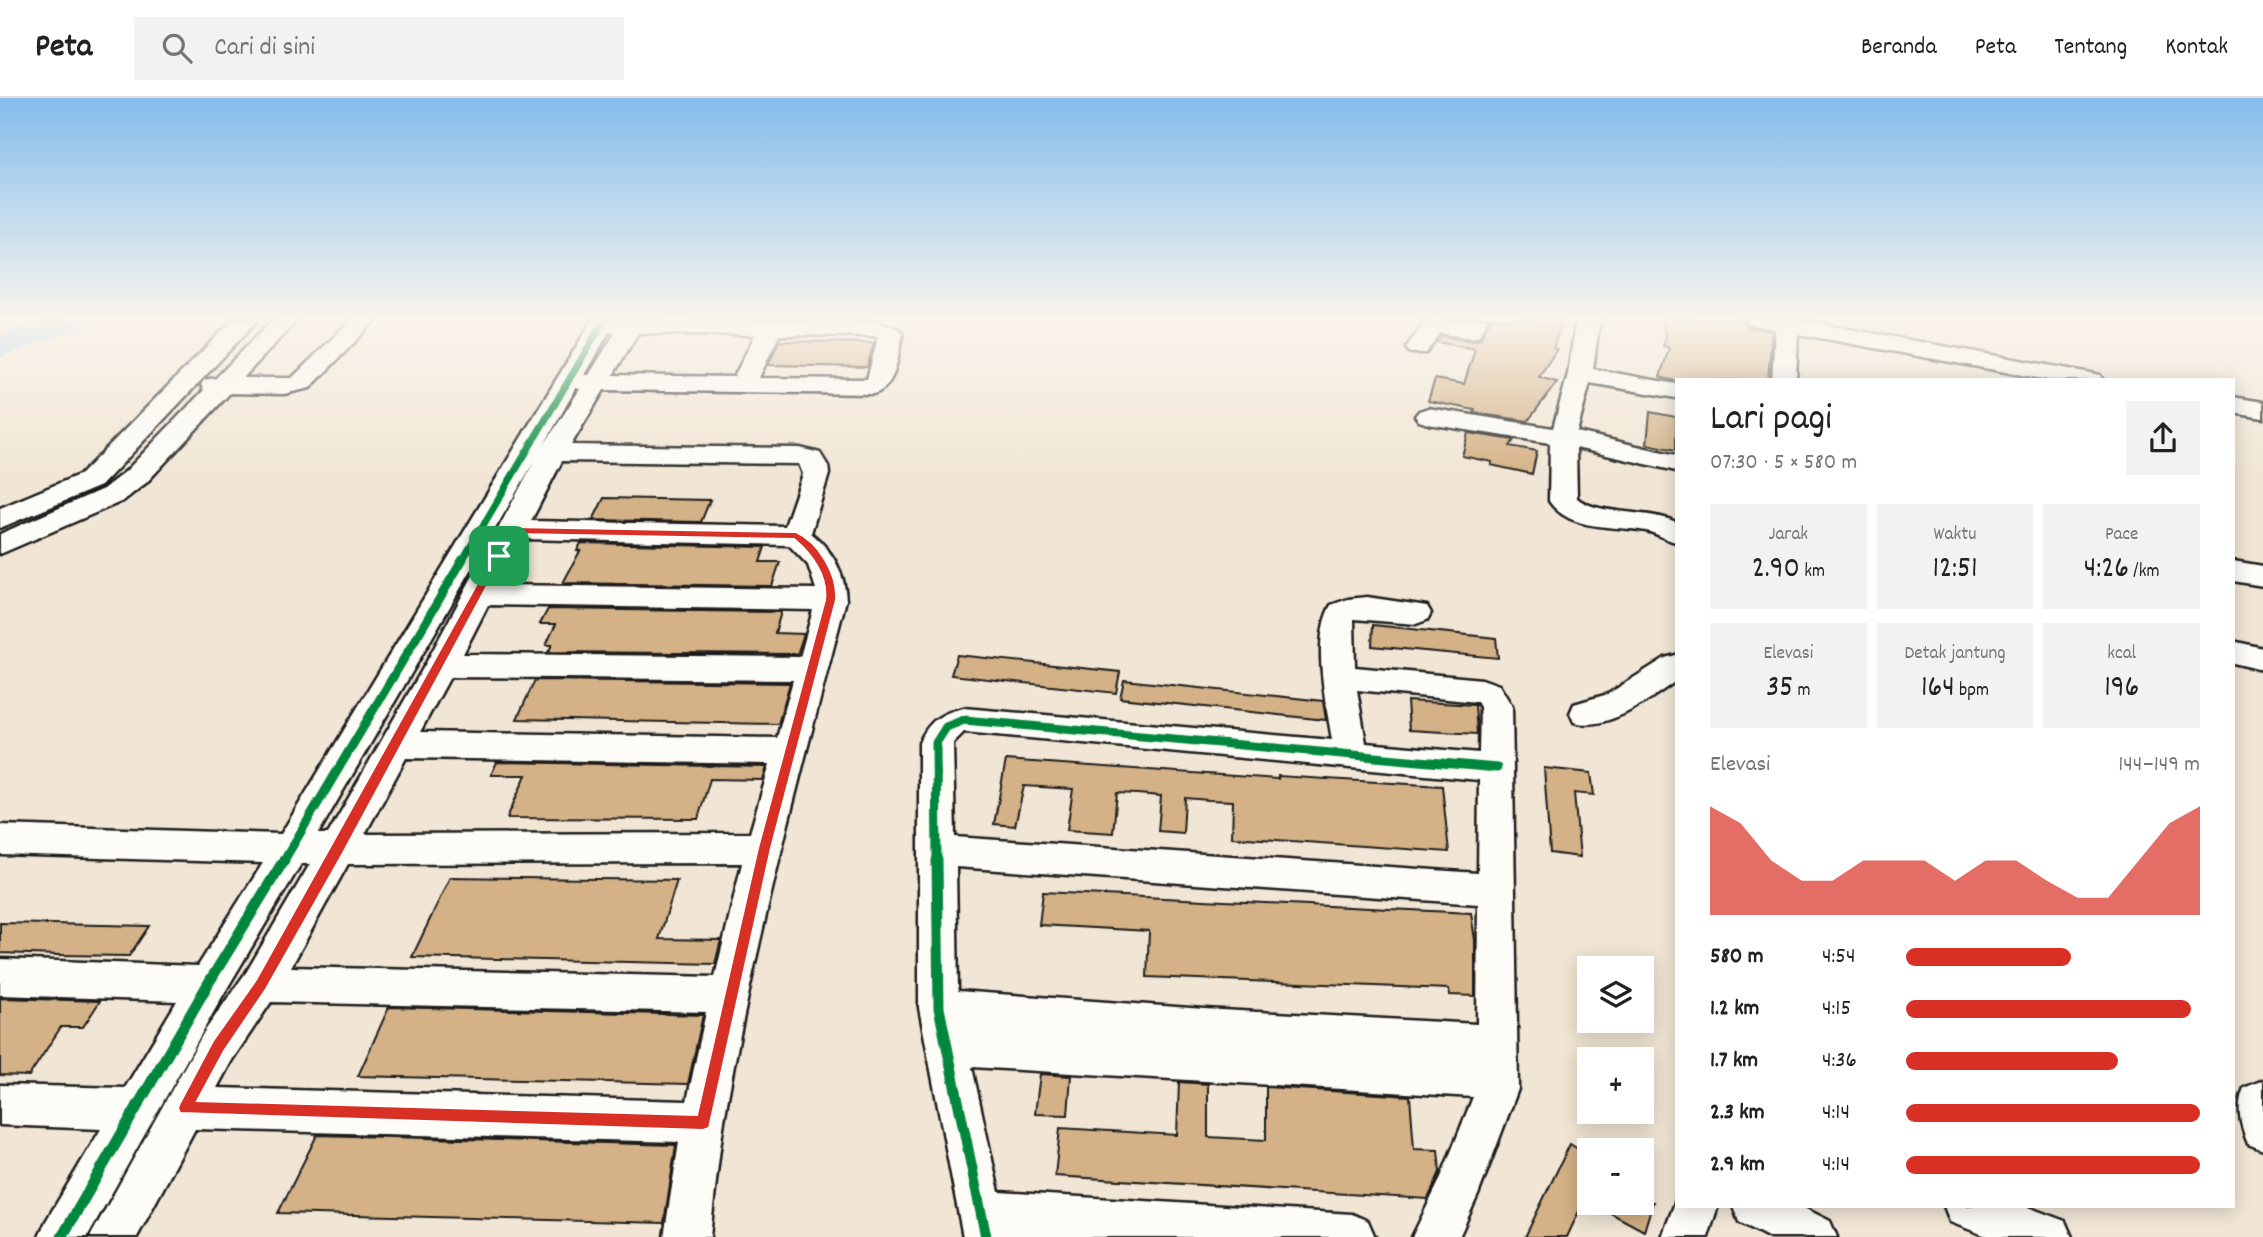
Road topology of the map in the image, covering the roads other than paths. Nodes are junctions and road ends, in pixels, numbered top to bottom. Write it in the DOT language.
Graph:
graph roads {
  1 [pos="197,372"];
  2 [pos="237,372"];
  3 [pos="312,372"];
  4 [pos="589,372"];
  5 [pos="749,372"];
  6 [pos="881,372"];
  7 [pos="2015,373"];
  8 [pos="1580,374"];
  9 [pos="2069,378"];
  10 [pos="583,382"];
  11 [pos="225,385"];
  12 [pos="743,385"];
  13 [pos="184,386"];
  14 [pos="1675,391"];
  15 [pos="2235,405"];
  16 [pos="2263,410"];
  17 [pos="1428,416"];
  18 [pos="1563,437"];
  19 [pos="540,453"];
  20 [pos="1675,463"];
  21 [pos="0,519"];
  22 [pos="1675,533"];
  23 [pos="796,536"];
  24 [pos="505,543"];
  25 [pos="0,545"];
  26 [pos="464,554"];
  27 [pos="2235,571"];
  28 [pos="2263,576"];
  29 [pos="478,595"];
  30 [pos="831,600"];
  31 [pos="1416,613"];
  32 [pos="2235,652"];
  33 [pos="2263,659"];
  34 [pos="441,665"];
  35 [pos="1675,667"];
  36 [pos="812,669"];
  37 [pos="1340,677"];
  38 [pos="1586,713"];
  39 [pos="396,745"];
  40 [pos="791,751"];
  41 [pos="1351,755"];
  42 [pos="1497,768"];
  43 [pos="0,840"];
  44 [pos="764,848"];
  45 [pos="291,849"];
  46 [pos="338,849"];
  47 [pos="936,851"];
  48 [pos="1496,890"];
  49 [pos="0,977"];
  50 [pos="208,984"];
  51 [pos="261,984"];
  52 [pos="730,995"];
  53 [pos="942,1027"];
  54 [pos="172,1046"];
  55 [pos="218,1046"];
  56 [pos="1497,1062"];
  57 [pos="2263,1100"];
  58 [pos="0,1105"];
  59 [pos="185,1108"];
  60 [pos="135,1109"];
  61 [pos="703,1122"];
  62 [pos="2263,1129"];
  63 [pos="1695,1208"];
  64 [pos="1759,1208"];
  65 [pos="1972,1208"];
  66 [pos="983,1225"];
  67 [pos="2027,1227"];
  68 [pos="62,1237"];
  69 [pos="113,1237"];
  70 [pos="687,1237"];
  71 [pos="1352,1237"];
  72 [pos="1435,1237"];
  73 [pos="1685,1237"];
  74 [pos="1814,1237"];
  1 -- 13 [label="street"];
  2 -- 11 [label="street"];
  3 -- 11 [label="street"];
  4 -- 10 [label="street"];
  5 -- 12 [label="street"];
  6 -- 12 [label="street"];
  7 -- 9 [label="street"];
  8 -- 14 [label="street"];
  8 -- 18 [label="street"];
  10 -- 12 [label="street"];
  10 -- 19 [label="street"];
  11 -- 13 [label="street"];
  11 -- 25 [label="street"];
  13 -- 21 [label="street"];
  15 -- 16 [label="street"];
  17 -- 18 [label="street"];
  18 -- 20 [label="street"];
  18 -- 22 [label="street"];
  19 -- 23 [label="street"];
  19 -- 24 [label="street"];
  19 -- 26 [label="street"];
  23 -- 24 [label="street"];
  23 -- 30 [label="street"];
  24 -- 26 [label="street"];
  24 -- 29 [label="street"];
  26 -- 45 [label="street"];
  27 -- 28 [label="street"];
  29 -- 30 [label="street"];
  29 -- 34 [label="street"];
  30 -- 36 [label="street"];
  31 -- 37 [label="street"];
  32 -- 33 [label="street"];
  34 -- 36 [label="street"];
  34 -- 39 [label="street"];
  35 -- 38 [label="street"];
  36 -- 40 [label="street"];
  37 -- 41 [label="street"];
  37 -- 42 [label="street"];
  39 -- 40 [label="street"];
  39 -- 46 [label="street"];
  40 -- 44 [label="street"];
  41 -- 42 [label="street"];
  41 -- 47 [label="street"];
  42 -- 48 [label="street"];
  43 -- 45 [label="street"];
  44 -- 46 [label="street"];
  44 -- 52 [label="street"];
  45 -- 46 [label="street"];
  45 -- 50 [label="street"];
  46 -- 51 [label="street"];
  47 -- 48 [label="street"];
  47 -- 53 [label="street"];
  48 -- 56 [label="street"];
  49 -- 50 [label="street"];
  50 -- 54 [label="street"];
  51 -- 52 [label="street"];
  51 -- 55 [label="street"];
  52 -- 61 [label="street"];
  53 -- 56 [label="street"];
  53 -- 66 [label="street"];
  54 -- 55 [label="street"];
  54 -- 60 [label="street"];
  55 -- 59 [label="street"];
  56 -- 72 [label="street"];
  57 -- 62 [label="street"];
  58 -- 60 [label="street"];
  59 -- 61 [label="street"];
  59 -- 69 [label="street"];
  60 -- 68 [label="street"];
  61 -- 70 [label="street"];
  63 -- 73 [label="street"];
  64 -- 74 [label="street"];
  65 -- 67 [label="street"];
  66 -- 71 [label="street"];
}
